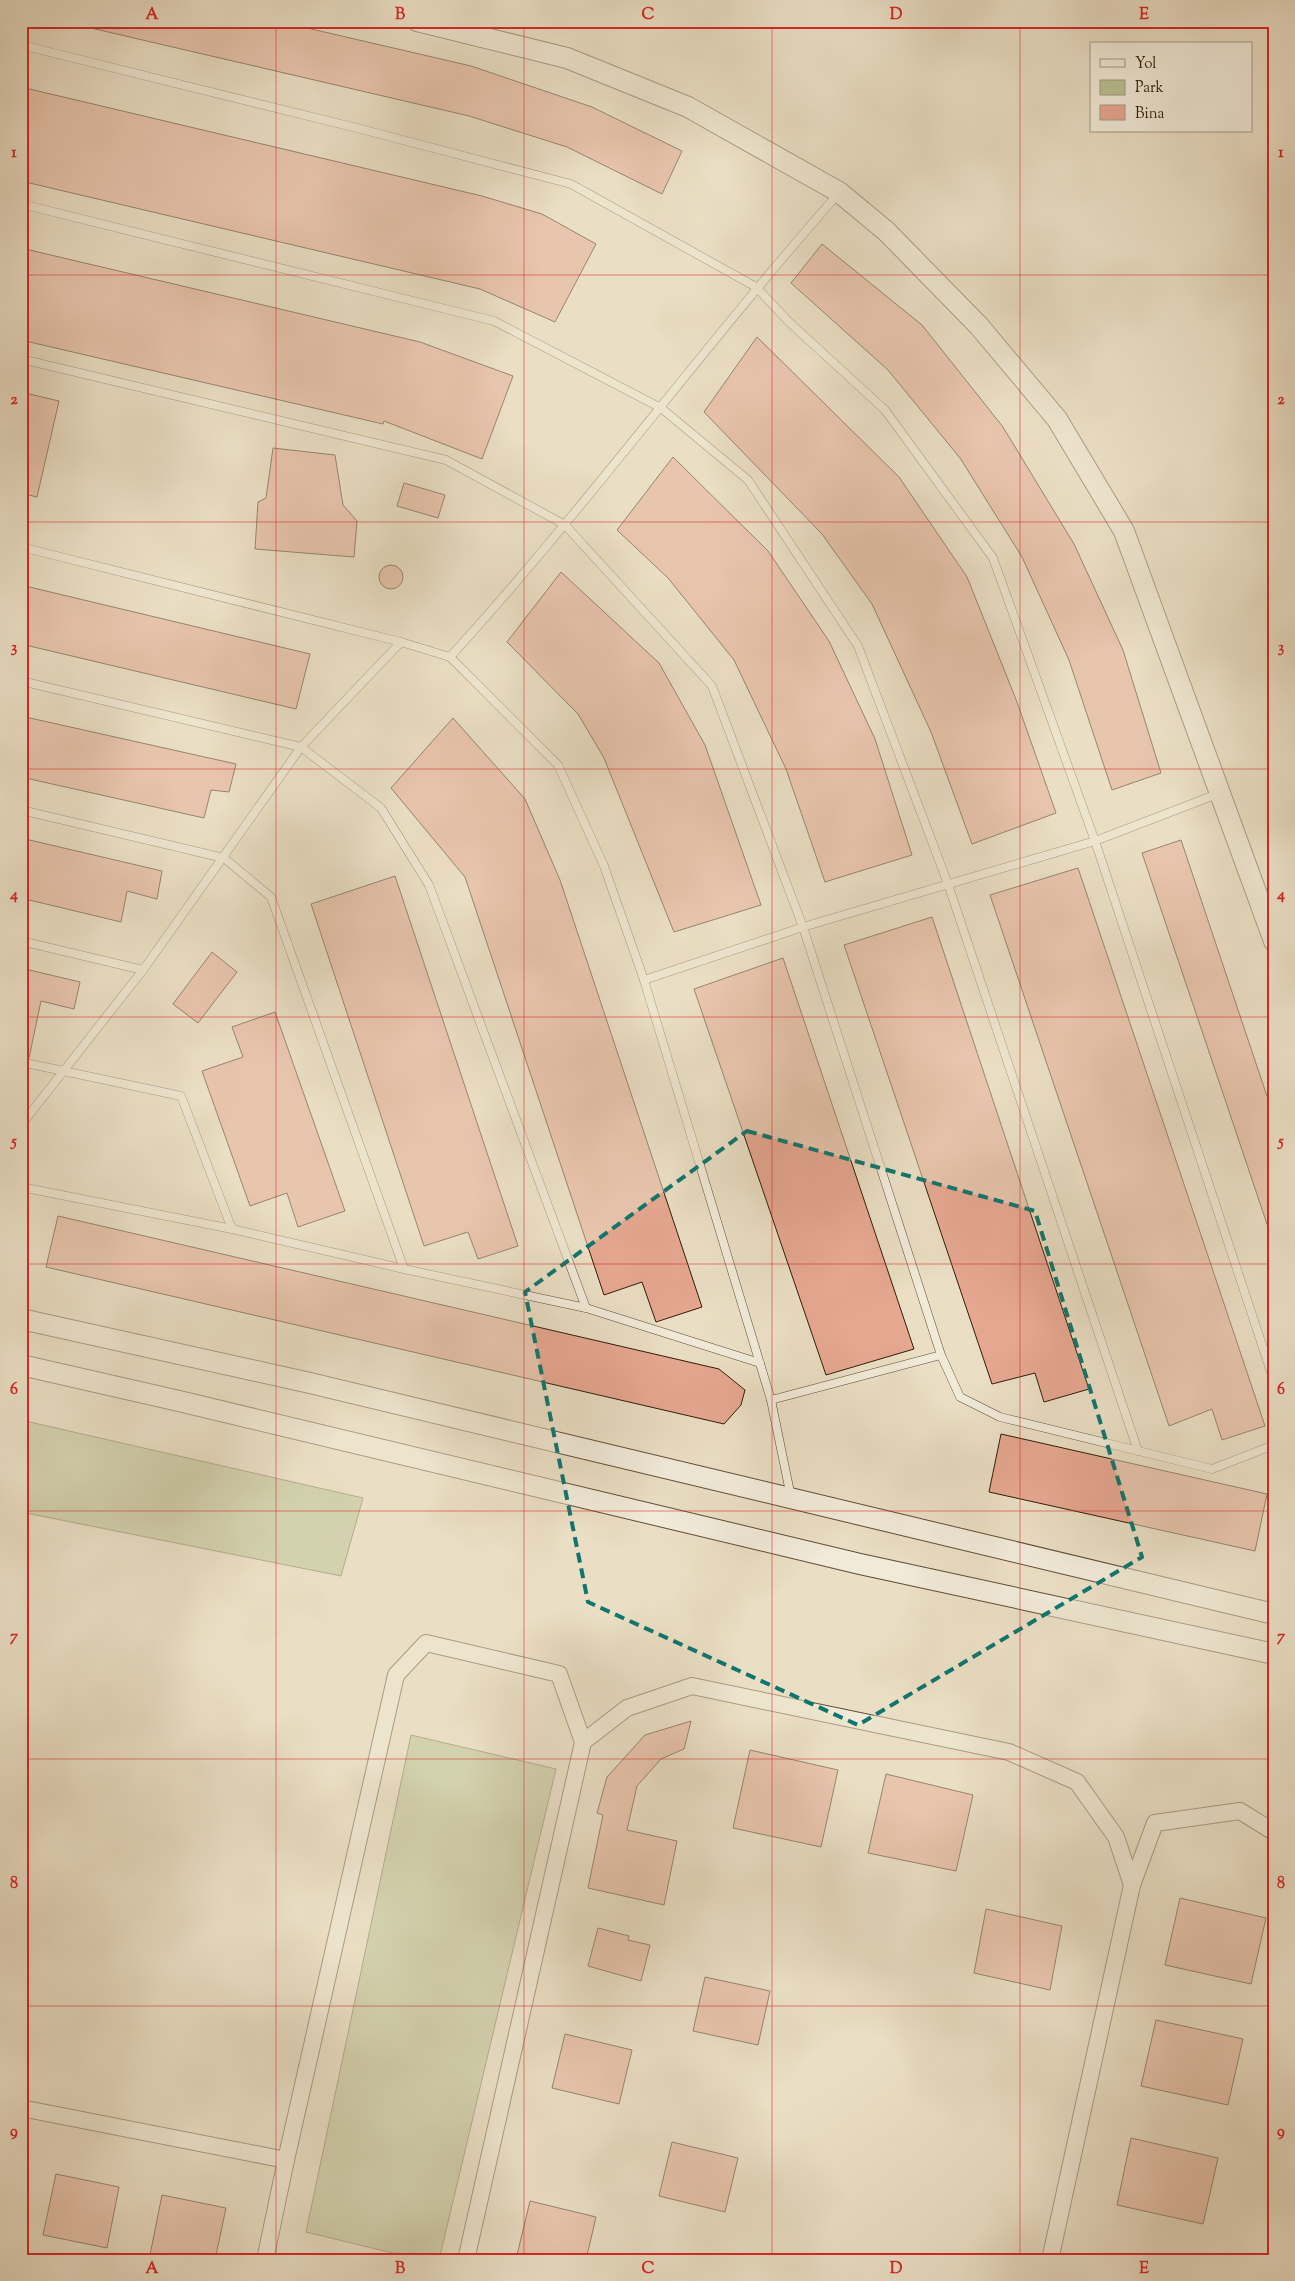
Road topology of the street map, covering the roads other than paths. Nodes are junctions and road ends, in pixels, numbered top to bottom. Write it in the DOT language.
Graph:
graph roads {
  1 [pos="416,21"];
  2 [pos="21,45"];
  3 [pos="839,192"];
  4 [pos="21,204"];
  5 [pos="756,288"];
  6 [pos="21,359"];
  7 [pos="661,408"];
  8 [pos="565,525"];
  9 [pos="21,547"];
  10 [pos="401,642"];
  11 [pos="450,657"];
  12 [pos="21,681"];
  13 [pos="301,747"];
  14 [pos="1220,793"];
  15 [pos="21,810"];
  16 [pos="1095,841"];
  17 [pos="224,858"];
  18 [pos="948,884"];
  19 [pos="803,927"];
  20 [pos="21,941"];
  21 [pos="1274,941"];
  22 [pos="143,970"];
  23 [pos="644,980"];
  24 [pos="21,1062"];
  25 [pos="63,1070"];
  26 [pos="21,1125"];
  27 [pos="21,1187"];
  28 [pos="232,1229"];
  29 [pos="404,1269"];
  30 [pos="586,1308"];
  31 [pos="21,1319"];
  32 [pos="941,1356"];
  33 [pos="760,1363"];
  34 [pos="21,1365"];
  35 [pos="1274,1381"];
  36 [pos="771,1400"];
  37 [pos="1274,1445"];
  38 [pos="1138,1451"];
  39 [pos="791,1498"];
  40 [pos="1274,1614"];
  41 [pos="1227,1644"];
  42 [pos="1274,1654"];
  43 [pos="1274,1662"];
  44 [pos="583,1742"];
  45 [pos="1274,1832"];
  46 [pos="1132,1885"];
  47 [pos="21,2108"];
  48 [pos="286,2160"];
  49 [pos="265,2260"];
  50 [pos="466,2260"];
  51 [pos="1050,2260"];
  1 -- 3 [label="street"];
  2 -- 5 [label="lane"];
  3 -- 5 [label="lane"];
  3 -- 14 [label="street"];
  4 -- 7 [label="lane"];
  5 -- 7 [label="lane"];
  5 -- 16 [label="lane"];
  6 -- 8 [label="lane"];
  7 -- 8 [label="lane"];
  7 -- 18 [label="lane"];
  8 -- 11 [label="lane"];
  8 -- 19 [label="lane"];
  9 -- 10 [label="lane"];
  10 -- 11 [label="lane"];
  10 -- 13 [label="lane"];
  11 -- 23 [label="lane"];
  12 -- 13 [label="lane"];
  13 -- 17 [label="lane"];
  13 -- 30 [label="lane"];
  14 -- 16 [label="lane"];
  14 -- 21 [label="street"];
  15 -- 17 [label="lane"];
  16 -- 18 [label="lane"];
  16 -- 35 [label="lane"];
  17 -- 22 [label="lane"];
  17 -- 29 [label="lane"];
  18 -- 19 [label="lane"];
  18 -- 38 [label="lane"];
  19 -- 23 [label="lane"];
  19 -- 32 [label="lane"];
  20 -- 22 [label="lane"];
  22 -- 25 [label="lane"];
  23 -- 33 [label="lane"];
  24 -- 25 [label="lane"];
  25 -- 26 [label="lane"];
  25 -- 28 [label="lane"];
  27 -- 28 [label="lane"];
  28 -- 29 [label="lane"];
  29 -- 30 [label="lane"];
  30 -- 33 [label="lane"];
  31 -- 39 [label="street"];
  32 -- 36 [label="lane"];
  32 -- 38 [label="lane"];
  33 -- 36 [label="lane"];
  34 -- 41 [label="street"];
  36 -- 39 [label="lane"];
  37 -- 38 [label="lane"];
  39 -- 40 [label="street"];
  41 -- 42 [label="street"];
  41 -- 43 [label="street"];
  44 -- 46 [label="street"];
  44 -- 48 [label="street"];
  44 -- 50 [label="street"];
  45 -- 46 [label="street"];
  46 -- 51 [label="street"];
  47 -- 48 [label="street"];
  48 -- 49 [label="street"];
}
